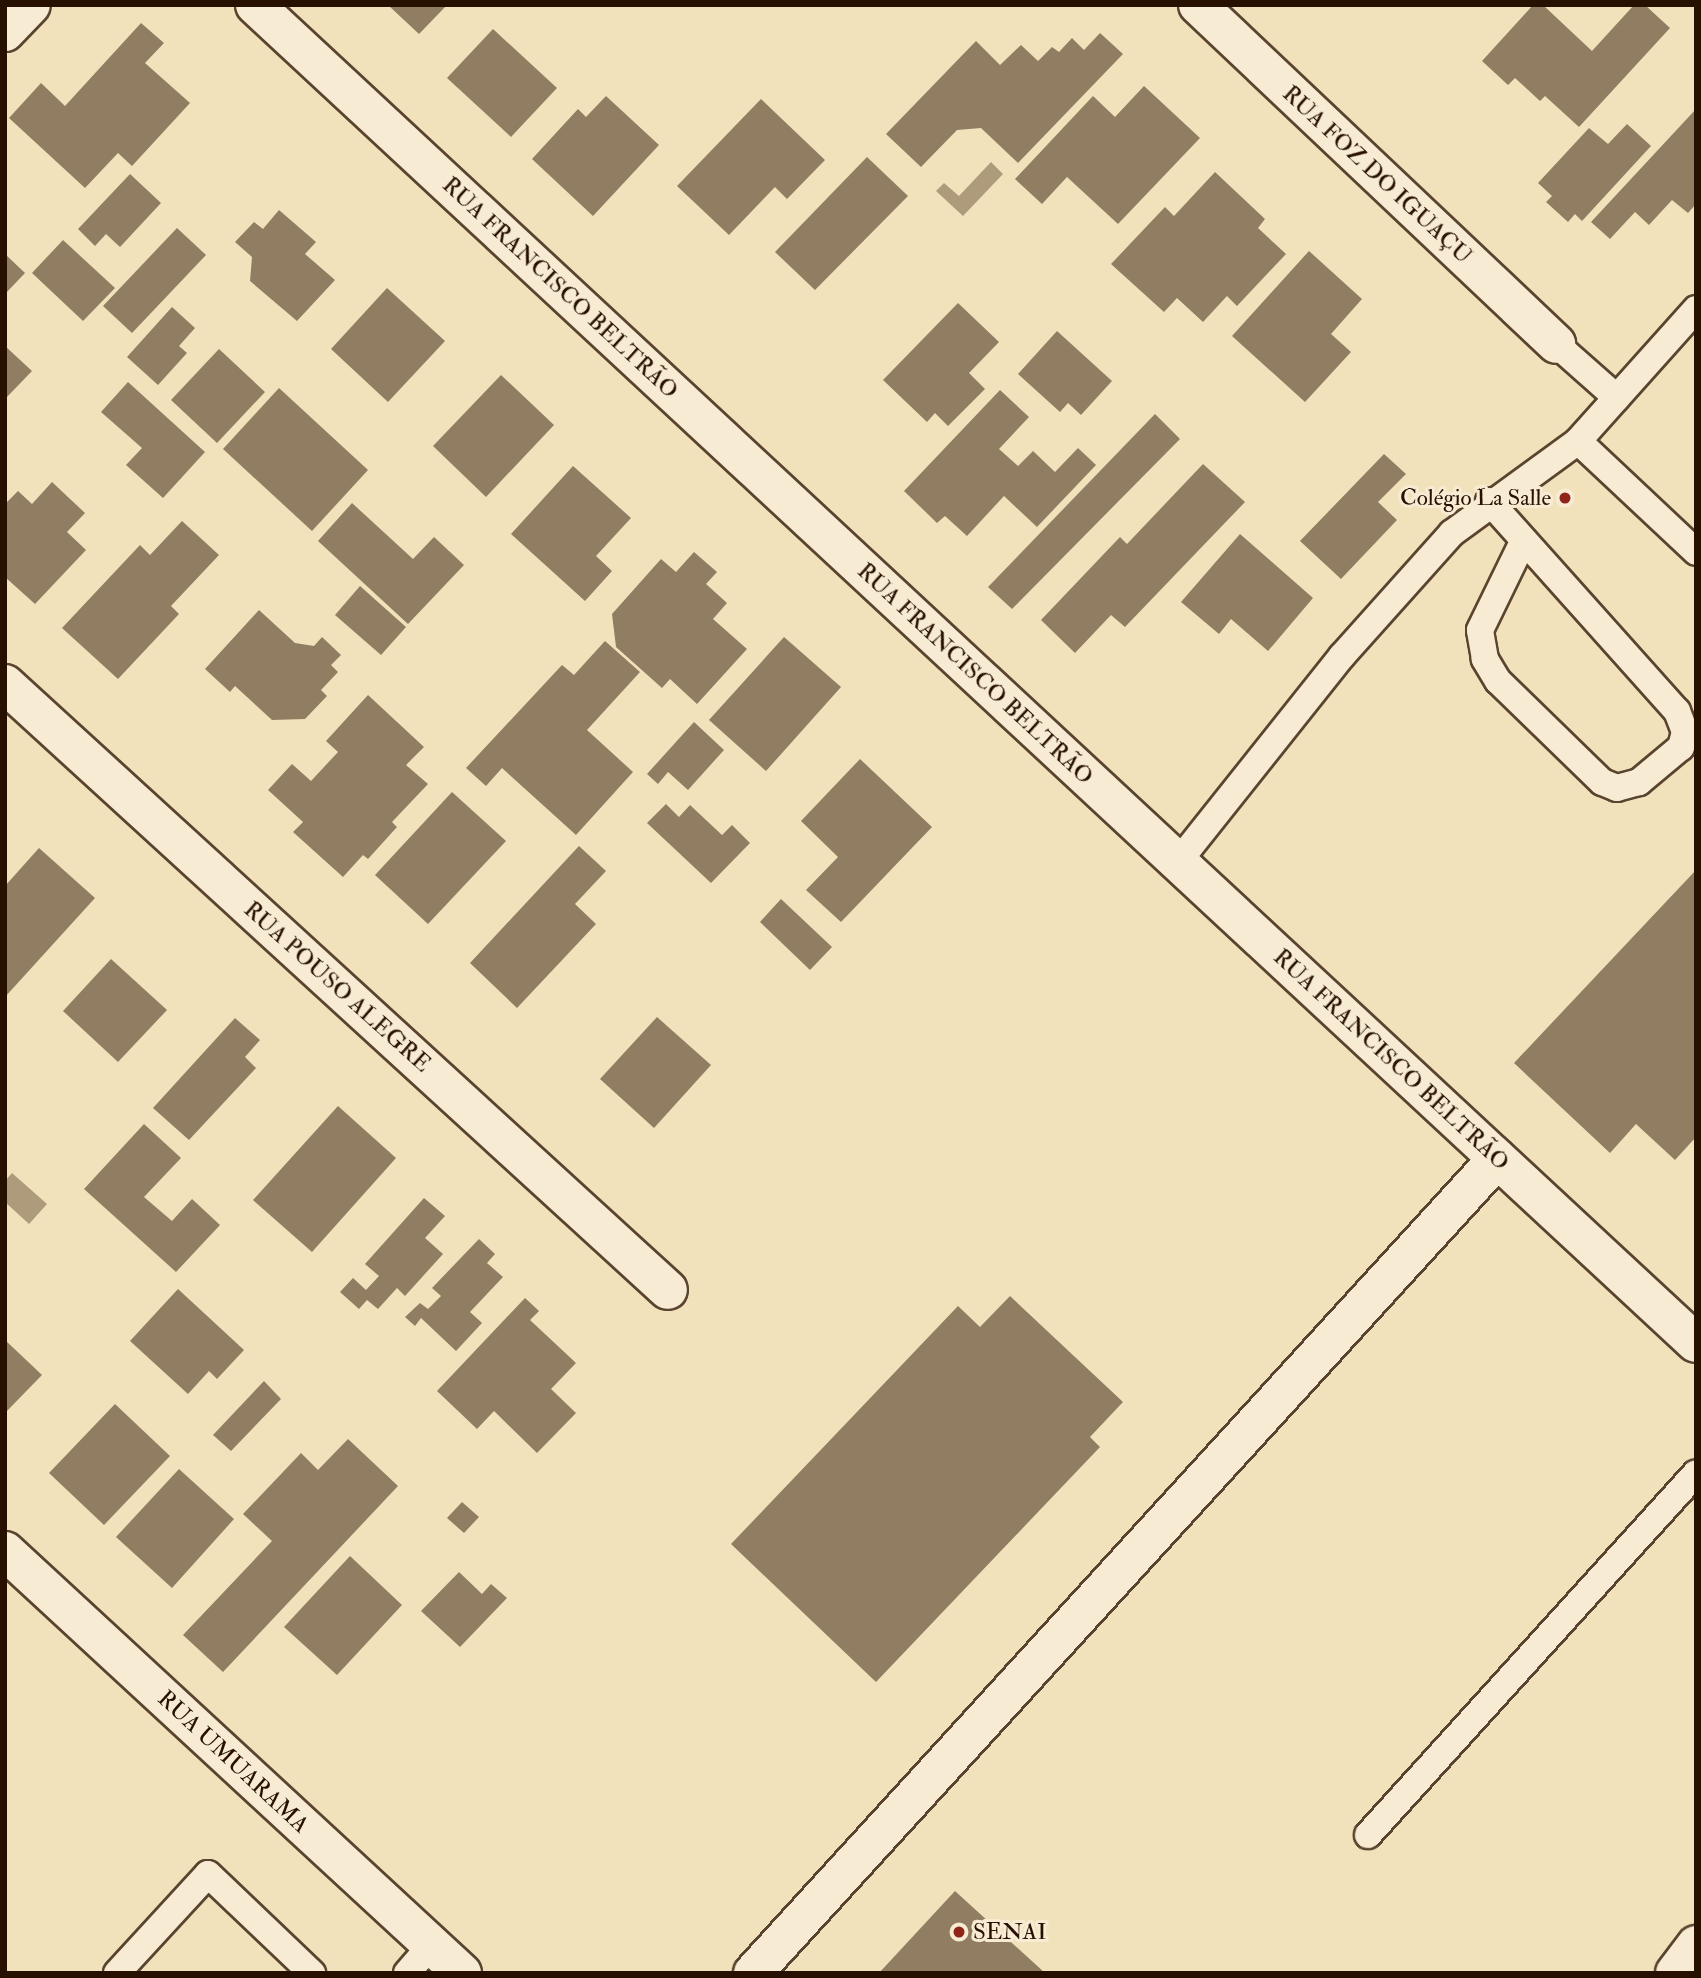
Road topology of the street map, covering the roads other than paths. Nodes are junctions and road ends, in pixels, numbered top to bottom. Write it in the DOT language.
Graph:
graph roads {
  1 [pos="31,5"];
  2 [pos="255,5"];
  3 [pos="1198,5"];
  4 [pos="5,32"];
  5 [pos="1696,309"];
  6 [pos="1556,344"];
  7 [pos="1616,397"];
  8 [pos="1578,441"];
  9 [pos="1489,501"];
  10 [pos="1523,542"];
  11 [pos="1696,552"];
  12 [pos="5,684"];
  13 [pos="1178,862"];
  14 [pos="1497,1159"];
  15 [pos="668,1290"];
  16 [pos="1696,1343"];
  17 [pos="1696,1473"];
  18 [pos="5,1551"];
  19 [pos="1368,1835"];
  20 [pos="432,1945"];
  21 [pos="1696,1945"];
  22 [pos="117,1973"];
  23 [pos="312,1973"];
  24 [pos="407,1973"];
  25 [pos="462,1973"];
  26 [pos="753,1973"];
  27 [pos="1675,1973"];
  1 -- 4 [label="street"];
  2 -- 13 [label="street, RUA FRANCISCO BELTRÃO"];
  3 -- 6 [label="street, RUA FOZ DO IGUAÇU"];
  5 -- 7 [label="lane"];
  6 -- 7 [label="lane"];
  7 -- 8 [label="lane"];
  8 -- 9 [label="lane"];
  8 -- 11 [label="lane"];
  9 -- 10 [label="lane"];
  9 -- 13 [label="lane"];
  10 -- 10 [label="lane"];
  12 -- 15 [label="street, RUA POUSO ALEGRE"];
  13 -- 14 [label="street, RUA FRANCISCO BELTRÃO"];
  14 -- 16 [label="street, RUA FRANCISCO BELTRÃO"];
  14 -- 26 [label="street"];
  17 -- 19 [label="lane"];
  18 -- 20 [label="street, RUA UMUARAMA"];
  20 -- 24 [label="lane"];
  20 -- 25 [label="street, RUA UMUARAMA"];
  21 -- 27 [label="street"];
  22 -- 23 [label="lane"];
}
